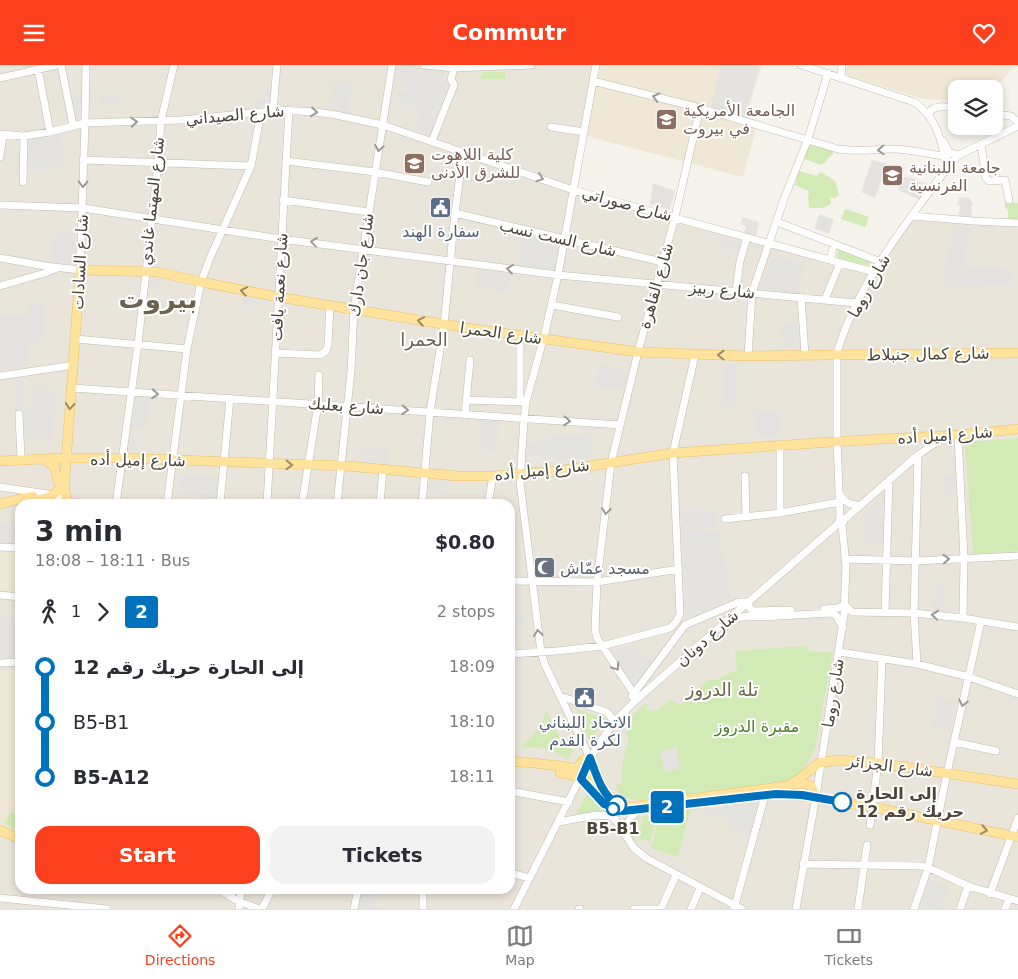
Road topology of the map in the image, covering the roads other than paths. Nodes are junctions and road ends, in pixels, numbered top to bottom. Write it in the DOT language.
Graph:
graph roads {
  1 [pos="56,65"];
  2 [pos="61,65"];
  3 [pos="86,65"];
  4 [pos="174,65"];
  5 [pos="277,65"];
  6 [pos="392,65"];
  7 [pos="424,65"];
  8 [pos="531,65"];
  9 [pos="596,65"];
  10 [pos="801,65"];
  11 [pos="842,65"];
  12 [pos="454,68"];
  13 [pos="38,69"];
  14 [pos="829,74"];
  15 [pos="841,77"];
  16 [pos="0,78"];
  17 [pos="593,81"];
  18 [pos="948,107"];
  19 [pos="700,108"];
  20 [pos="288,110"];
  21 [pos="273,111"];
  22 [pos="261,112"];
  23 [pos="929,115"];
  24 [pos="1003,115"];
  25 [pos="161,121"];
  26 [pos="1017,121"];
  27 [pos="85,123"];
  28 [pos="73,125"];
  29 [pos="383,125"];
  30 [pos="551,127"];
  31 [pos="50,132"];
  32 [pos="584,132"];
  33 [pos="939,134"];
  34 [pos="1,135"];
  35 [pos="24,136"];
  36 [pos="810,139"];
  37 [pos="432,141"];
  38 [pos="981,145"];
  39 [pos="464,152"];
  40 [pos="929,154"];
  41 [pos="959,155"];
  42 [pos="944,156"];
  43 [pos="0,157"];
  44 [pos="83,160"];
  45 [pos="286,161"];
  46 [pos="158,163"];
  47 [pos="251,166"];
  48 [pos="947,167"];
  49 [pos="375,172"];
  50 [pos="23,182"];
  51 [pos="428,182"];
  52 [pos="573,190"];
  53 [pos="283,199"];
  54 [pos="1009,199"];
  55 [pos="0,205"];
  56 [pos="83,208"];
  57 [pos="368,212"];
  58 [pos="455,213"];
  59 [pos="912,216"];
  60 [pos="675,217"];
  61 [pos="150,219"];
  62 [pos="777,222"];
  63 [pos="1018,223"];
  64 [pos="223,229"];
  65 [pos="747,237"];
  66 [pos="281,239"];
  67 [pos="565,239"];
  68 [pos="770,243"];
  69 [pos="834,244"];
  70 [pos="363,249"];
  71 [pos="0,258"];
  72 [pos="830,260"];
  73 [pos="451,261"];
  74 [pos="662,262"];
  75 [pos="881,262"];
  76 [pos="840,263"];
  77 [pos="57,268"];
  78 [pos="80,270"];
  79 [pos="145,271"];
  80 [pos="871,273"];
  81 [pos="558,275"];
  82 [pos="201,282"];
  83 [pos="656,284"];
  84 [pos="0,286"];
  85 [pos="736,291"];
  86 [pos="752,293"];
  87 [pos="278,297"];
  88 [pos="801,297"];
  89 [pos="824,299"];
  90 [pos="856,303"];
  91 [pos="330,305"];
  92 [pos="552,305"];
  93 [pos="354,309"];
  94 [pos="618,317"];
  95 [pos="444,325"];
  96 [pos="520,336"];
  97 [pos="76,339"];
  98 [pos="543,339"];
  99 [pos="138,344"];
  100 [pos="187,349"];
  101 [pos="276,353"];
  102 [pos="638,353"];
  103 [pos="1018,353"];
  104 [pos="695,355"];
  105 [pos="805,355"];
  106 [pos="837,355"];
  107 [pos="748,356"];
  108 [pos="470,360"];
  109 [pos="74,365"];
  110 [pos="320,375"];
  111 [pos="0,376"];
  112 [pos="72,388"];
  113 [pos="131,392"];
  114 [pos="181,395"];
  115 [pos="230,398"];
  116 [pos="466,400"];
  117 [pos="272,401"];
  118 [pos="523,402"];
  119 [pos="318,404"];
  120 [pos="348,406"];
  121 [pos="430,412"];
  122 [pos="19,414"];
  123 [pos="465,415"];
  124 [pos="524,419"];
  125 [pos="620,425"];
  126 [pos="1018,429"];
  127 [pos="954,435"];
  128 [pos="837,441"];
  129 [pos="780,445"];
  130 [pos="674,453"];
  131 [pos="918,455"];
  132 [pos="65,458"];
  133 [pos="121,458"];
  134 [pos="42,459"];
  135 [pos="21,460"];
  136 [pos="173,460"];
  137 [pos="0,461"];
  138 [pos="223,462"];
  139 [pos="611,463"];
  140 [pos="270,464"];
  141 [pos="307,465"];
  142 [pos="342,466"];
  143 [pos="383,469"];
  144 [pos="425,472"];
  145 [pos="520,474"];
  146 [pos="493,476"];
  147 [pos="745,476"];
  148 [pos="62,479"];
  149 [pos="889,480"];
  150 [pos="0,487"];
  151 [pos="839,491"];
  152 [pos="49,495"];
  153 [pos="27,499"];
  154 [pos="39,499"];
  155 [pos="62,499"];
  156 [pos="67,499"];
  157 [pos="117,499"];
  158 [pos="168,499"];
  159 [pos="220,499"];
  160 [pos="267,499"];
  161 [pos="303,499"];
  162 [pos="338,499"];
  163 [pos="380,499"];
  164 [pos="422,499"];
  165 [pos="489,499"];
  166 [pos="15,501"];
  167 [pos="840,502"];
  168 [pos="0,504"];
  169 [pos="860,505"];
  170 [pos="15,506"];
  171 [pos="0,510"];
  172 [pos="780,513"];
  173 [pos="746,516"];
  174 [pos="725,519"];
  175 [pos="838,527"];
  176 [pos="826,535"];
  177 [pos="843,540"];
  178 [pos="0,549"];
  179 [pos="15,549"];
  180 [pos="1018,555"];
  181 [pos="845,559"];
  182 [pos="964,559"];
  183 [pos="886,560"];
  184 [pos="915,561"];
  185 [pos="679,569"];
  186 [pos="515,581"];
  187 [pos="532,582"];
  188 [pos="598,582"];
  189 [pos="0,595"];
  190 [pos="15,596"];
  191 [pos="749,602"];
  192 [pos="845,605"];
  193 [pos="885,612"];
  194 [pos="914,613"];
  195 [pos="680,614"];
  196 [pos="962,618"];
  197 [pos="728,621"];
  198 [pos="981,621"];
  199 [pos="690,622"];
  200 [pos="1018,627"];
  201 [pos="670,628"];
  202 [pos="843,628"];
  203 [pos="677,634"];
  204 [pos="602,646"];
  205 [pos="541,652"];
  206 [pos="839,652"];
  207 [pos="515,654"];
  208 [pos="882,659"];
  209 [pos="15,662"];
  210 [pos="0,663"];
  211 [pos="917,664"];
  212 [pos="969,677"];
  213 [pos="634,693"];
  214 [pos="1018,694"];
  215 [pos="560,696"];
  216 [pos="621,715"];
  217 [pos="614,723"];
  218 [pos="954,742"];
  219 [pos="996,751"];
  220 [pos="590,758"];
  221 [pos="515,762"];
  222 [pos="822,762"];
  223 [pos="878,763"];
  224 [pos="515,767"];
  225 [pos="947,773"];
  226 [pos="579,776"];
  227 [pos="600,784"];
  228 [pos="791,784"];
  229 [pos="1018,784"];
  230 [pos="515,792"];
  231 [pos="765,795"];
  232 [pos="816,797"];
  233 [pos="569,802"];
  234 [pos="680,803"];
  235 [pos="872,807"];
  236 [pos="640,810"];
  237 [pos="1018,818"];
  238 [pos="939,821"];
  239 [pos="559,822"];
  240 [pos="870,825"];
  241 [pos="0,830"];
  242 [pos="626,835"];
  243 [pos="0,836"];
  244 [pos="1015,836"];
  245 [pos="15,837"];
  246 [pos="15,842"];
  247 [pos="866,845"];
  248 [pos="803,864"];
  249 [pos="864,866"];
  250 [pos="928,868"];
  251 [pos="515,874"];
  252 [pos="676,875"];
  253 [pos="530,878"];
  254 [pos="968,886"];
  255 [pos="700,888"];
  256 [pos="225,894"];
  257 [pos="269,894"];
  258 [pos="357,894"];
  259 [pos="423,894"];
  260 [pos="990,894"];
  261 [pos="0,897"];
  262 [pos="1009,900"];
  263 [pos="1018,901"];
  264 [pos="239,905"];
  265 [pos="737,908"];
  266 [pos="102,909"];
  267 [pos="260,909"];
  268 [pos="354,909"];
  269 [pos="423,909"];
  270 [pos="515,909"];
  271 [pos="634,909"];
  272 [pos="661,909"];
  273 [pos="691,909"];
  274 [pos="796,909"];
  275 [pos="858,909"];
  276 [pos="914,909"];
  277 [pos="960,909"];
  278 [pos="1006,909"];
  1 -- 13 [label="street"];
  2 -- 28 [label="street"];
  3 -- 27 [label="street, شارع السادات"];
  4 -- 25 [label="street, شارع المهتما غاندي"];
  5 -- 21 [label="street"];
  6 -- 29 [label="street, شارع جان دارك"];
  7 -- 12 [label="street"];
  8 -- 12 [label="street"];
  9 -- 17 [label="street"];
  10 -- 14 [label="street"];
  11 -- 15 [label="street"];
  12 -- 37 [label="street"];
  13 -- 16 [label="street"];
  13 -- 31 [label="street"];
  14 -- 15 [label="street"];
  14 -- 36 [label="street"];
  15 -- 23 [label="street"];
  19 -- 17 [label="street, one-way"];
  17 -- 32 [label="street"];
  18 -- 23 [label="street"];
  19 -- 36 [label="street"];
  19 -- 60 [label="street, شارع القاهرة"];
  20 -- 21 [label="street, شارع الصيداني"];
  20 -- 29 [label="street, شارع الصيداني, one-way"];
  20 -- 45 [label="street, شارع نعمة يافت"];
  21 -- 22 [label="street, شارع الصيداني"];
  22 -- 25 [label="street, شارع الصيداني"];
  22 -- 47 [label="street"];
  23 -- 33 [label="street"];
  24 -- 26 [label="street"];
  27 -- 25 [label="street, شارع الصيداني, one-way"];
  25 -- 46 [label="street, شارع المهتما غاندي"];
  26 -- 38 [label="street"];
  27 -- 28 [label="street, شارع الصيداني"];
  27 -- 44 [label="street, شارع السادات"];
  28 -- 31 [label="street, شارع الصيداني"];
  29 -- 37 [label="street, شارع صوراتي"];
  29 -- 49 [label="street, شارع جان دارك, one-way"];
  30 -- 32 [label="street"];
  31 -- 35 [label="street, شارع الصيداني"];
  32 -- 52 [label="street"];
  33 -- 40 [label="street"];
  33 -- 41 [label="street"];
  33 -- 42 [label="street"];
  34 -- 35 [label="street, شارع الصيداني"];
  34 -- 43 [label="street"];
  35 -- 50 [label="street"];
  40 -- 36 [label="street, one-way"];
  36 -- 62 [label="street"];
  37 -- 39 [label="street, شارع صوراتي"];
  38 -- 41 [label="street"];
  38 -- 54 [label="street"];
  39 -- 52 [label="street, شارع صوراتي, one-way"];
  39 -- 58 [label="street"];
  40 -- 42 [label="street"];
  41 -- 48 [label="street, شارع روما"];
  42 -- 48 [label="street"];
  44 -- 46 [label="street"];
  44 -- 56 [label="street, شارع السادات, one-way"];
  45 -- 49 [label="street"];
  45 -- 53 [label="street, شارع نعمة يافت"];
  46 -- 47 [label="street"];
  46 -- 61 [label="street, شارع المهتما غاندي"];
  47 -- 64 [label="street"];
  48 -- 59 [label="street, شارع روما"];
  49 -- 51 [label="street"];
  49 -- 57 [label="street, شارع جان دارك"];
  52 -- 60 [label="street, شارع صوراتي"];
  52 -- 67 [label="street"];
  53 -- 57 [label="street"];
  53 -- 66 [label="street, شارع نعمة يافت"];
  55 -- 56 [label="street, شارع ربيز"];
  56 -- 61 [label="street, شارع ربيز"];
  56 -- 78 [label="street, شارع السادات"];
  57 -- 70 [label="street, شارع جان دارك"];
  58 -- 67 [label="street, شارع الست نسب"];
  58 -- 73 [label="street"];
  59 -- 63 [label="street"];
  59 -- 75 [label="street, شارع روما"];
  60 -- 65 [label="street, شارع صوراتي"];
  60 -- 74 [label="street, شارع القاهرة"];
  61 -- 64 [label="street, شارع ربيز"];
  61 -- 79 [label="street, شارع المهتما غاندي"];
  62 -- 68 [label="street"];
  62 -- 69 [label="street"];
  64 -- 66 [label="street, شارع ربيز"];
  64 -- 82 [label="street"];
  65 -- 68 [label="street, شارع صوراتي"];
  65 -- 85 [label="street"];
  70 -- 66 [label="street, شارع ربيز, one-way"];
  66 -- 87 [label="street, شارع نعمة يافت"];
  67 -- 74 [label="street, شارع الست نسب"];
  67 -- 81 [label="street"];
  68 -- 72 [label="street, شارع صوراتي"];
  68 -- 86 [label="street"];
  69 -- 72 [label="street"];
  69 -- 75 [label="street"];
  70 -- 73 [label="street, شارع ربيز"];
  70 -- 93 [label="street, شارع جان دارك"];
  71 -- 77 [label="street"];
  72 -- 76 [label="street, شارع صوراتي"];
  81 -- 73 [label="street, شارع ربيز, one-way"];
  73 -- 95 [label="street"];
  74 -- 83 [label="street, شارع القاهرة"];
  75 -- 80 [label="street, شارع روما"];
  76 -- 80 [label="street, شارع صوراتي"];
  76 -- 89 [label="street"];
  77 -- 78 [label="street"];
  77 -- 84 [label="street"];
  78 -- 79 [label="main road, شارع الحمرا"];
  78 -- 97 [label="main road, شارع السادات"];
  79 -- 82 [label="main road, شارع الحمرا"];
  79 -- 99 [label="street, شارع المهتما غاندي"];
  80 -- 90 [label="street, شارع روما"];
  81 -- 83 [label="street, شارع ربيز"];
  81 -- 92 [label="street"];
  87 -- 82 [label="main road, شارع الحمرا, one-way"];
  82 -- 100 [label="street"];
  83 -- 85 [label="street, شارع ربيز"];
  83 -- 102 [label="street, شارع القاهرة"];
  85 -- 86 [label="street, شارع ربيز"];
  86 -- 88 [label="street, شارع ربيز"];
  86 -- 107 [label="street"];
  87 -- 91 [label="main road, شارع الحمرا"];
  87 -- 101 [label="street, شارع نعمة يافت"];
  88 -- 89 [label="street, شارع ربيز"];
  88 -- 105 [label="street"];
  89 -- 90 [label="street, شارع ربيز"];
  90 -- 106 [label="street, شارع روما"];
  91 -- 93 [label="main road, شارع الحمرا"];
  91 -- 101 [label="street"];
  92 -- 94 [label="street"];
  92 -- 98 [label="street"];
  95 -- 93 [label="main road, شارع الحمرا, one-way"];
  93 -- 120 [label="street, شارع جان دارك"];
  95 -- 96 [label="main road, شارع الحمرا"];
  95 -- 121 [label="street"];
  96 -- 98 [label="main road, شارع الحمرا"];
  96 -- 118 [label="street"];
  97 -- 99 [label="street"];
  97 -- 109 [label="main road, شارع السادات"];
  98 -- 102 [label="main road, شارع الحمرا"];
  98 -- 118 [label="street"];
  99 -- 100 [label="street"];
  99 -- 113 [label="street, شارع المهتما غاندي"];
  100 -- 114 [label="street"];
  101 -- 117 [label="street, شارع نعمة يافت"];
  102 -- 104 [label="main road, شارع الحمرا"];
  102 -- 125 [label="street, شارع القاهرة"];
  103 -- 106 [label="main road, شارع كمال جنبلاط"];
  107 -- 104 [label="main road, شارع الحمرا, one-way"];
  104 -- 130 [label="street"];
  105 -- 106 [label="main road, شارع الحمرا"];
  105 -- 107 [label="main road, شارع الحمرا"];
  106 -- 128 [label="street, شارع روما"];
  108 -- 116 [label="street"];
  109 -- 111 [label="street"];
  109 -- 112 [label="main road, شارع السادات"];
  110 -- 119 [label="street"];
  112 -- 113 [label="street, شارع بعلبك"];
  112 -- 132 [label="main road, شارع السادات, one-way"];
  113 -- 114 [label="street, شارع بعلبك, one-way"];
  113 -- 133 [label="street, شارع المهتما غاندي"];
  114 -- 115 [label="street, شارع بعلبك"];
  114 -- 136 [label="street"];
  115 -- 117 [label="street, شارع بعلبك"];
  115 -- 138 [label="street"];
  116 -- 118 [label="street"];
  116 -- 123 [label="street"];
  117 -- 119 [label="street, شارع بعلبك"];
  117 -- 140 [label="street, شارع نعمة يافت"];
  118 -- 124 [label="street"];
  119 -- 120 [label="street, شارع بعلبك"];
  119 -- 141 [label="street"];
  120 -- 121 [label="street, شارع بعلبك, one-way"];
  120 -- 142 [label="street, شارع جان دارك"];
  121 -- 123 [label="street, شارع بعلبك"];
  121 -- 144 [label="street"];
  122 -- 135 [label="street"];
  123 -- 124 [label="street, شارع بعلبك"];
  124 -- 125 [label="street, شارع بعلبك, one-way"];
  124 -- 145 [label="street"];
  125 -- 139 [label="street, شارع القاهرة"];
  126 -- 127 [label="main road, شارع إميل أده"];
  127 -- 128 [label="main road, شارع إميل أده"];
  127 -- 131 [label="street"];
  127 -- 182 [label="street"];
  128 -- 129 [label="main road, شارع إميل أده"];
  128 -- 151 [label="street, شارع روما"];
  129 -- 130 [label="main road, شارع إميل أده"];
  129 -- 172 [label="street"];
  130 -- 139 [label="main road, شارع إميل أده"];
  130 -- 185 [label="street"];
  131 -- 149 [label="street"];
  131 -- 184 [label="street"];
  132 -- 133 [label="main road, شارع إميل أده"];
  132 -- 134 [label="main road, شارع إميل أده"];
  132 -- 148 [label="main road, شارع السادات"];
  133 -- 136 [label="main road, شارع إميل أده"];
  133 -- 157 [label="street, شارع المهتما غاندي"];
  134 -- 135 [label="main road, شارع إميل أده"];
  134 -- 148 [label="main road"];
  135 -- 137 [label="main road, شارع إميل أده"];
  136 -- 138 [label="main road, شارع إميل أده"];
  136 -- 158 [label="street"];
  138 -- 140 [label="main road, شارع إميل أده"];
  138 -- 159 [label="street"];
  139 -- 145 [label="main road, شارع إميل أده"];
  139 -- 188 [label="street, شارع القاهرة, one-way"];
  140 -- 141 [label="main road, شارع إميل أده, one-way"];
  140 -- 160 [label="street, شارع نعمة يافت"];
  141 -- 142 [label="main road, شارع إميل أده"];
  141 -- 161 [label="street"];
  142 -- 143 [label="main road, شارع إميل أده"];
  142 -- 162 [label="street, شارع جان دارك"];
  143 -- 144 [label="main road, شارع إميل أده"];
  143 -- 163 [label="street"];
  144 -- 146 [label="main road, شارع إميل أده"];
  144 -- 164 [label="street"];
  145 -- 146 [label="main road, شارع إميل أده"];
  145 -- 187 [label="street"];
  146 -- 165 [label="street"];
  147 -- 173 [label="street"];
  148 -- 152 [label="main road"];
  148 -- 156 [label="main road"];
  149 -- 169 [label="street"];
  149 -- 183 [label="street"];
  150 -- 152 [label="street"];
  151 -- 167 [label="street, شارع روما"];
  151 -- 169 [label="street"];
  152 -- 153 [label="main road"];
  152 -- 154 [label="main road"];
  152 -- 155 [label="street"];
  166 -- 168 [label="main road"];
  167 -- 172 [label="street"];
  167 -- 175 [label="street, شارع روما"];
  169 -- 175 [label="street"];
  170 -- 171 [label="main road"];
  172 -- 173 [label="street"];
  173 -- 174 [label="street"];
  175 -- 176 [label="street"];
  175 -- 177 [label="street, شارع روما"];
  176 -- 177 [label="street"];
  176 -- 191 [label="street"];
  177 -- 181 [label="street, شارع روما"];
  178 -- 179 [label="street"];
  180 -- 182 [label="street"];
  181 -- 183 [label="street"];
  181 -- 192 [label="street, شارع روما"];
  184 -- 182 [label="street, one-way"];
  182 -- 196 [label="street"];
  183 -- 184 [label="street"];
  183 -- 193 [label="street"];
  184 -- 194 [label="street"];
  185 -- 188 [label="street"];
  185 -- 195 [label="street"];
  186 -- 187 [label="street"];
  187 -- 188 [label="street"];
  205 -- 187 [label="street, one-way"];
  188 -- 204 [label="street, شارع القاهرة"];
  189 -- 190 [label="street"];
  191 -- 192 [label="street"];
  191 -- 197 [label="street, شارع دونان"];
  191 -- 199 [label="street, شارع دونان"];
  192 -- 193 [label="street"];
  192 -- 202 [label="street, شارع روما"];
  193 -- 194 [label="street"];
  196 -- 194 [label="street, one-way"];
  194 -- 211 [label="street"];
  195 -- 199 [label="street"];
  195 -- 201 [label="street"];
  196 -- 198 [label="street"];
  197 -- 202 [label="street"];
  197 -- 216 [label="street, شارع دونان"];
  198 -- 200 [label="street"];
  198 -- 212 [label="street"];
  199 -- 203 [label="street, شارع دونان"];
  201 -- 203 [label="street"];
  201 -- 204 [label="street"];
  202 -- 206 [label="street, شارع روما"];
  203 -- 213 [label="street, شارع دونان"];
  204 -- 205 [label="street"];
  204 -- 213 [label="street, one-way"];
  205 -- 207 [label="street"];
  205 -- 215 [label="street"];
  206 -- 208 [label="street"];
  206 -- 222 [label="street, شارع روما"];
  208 -- 211 [label="street"];
  208 -- 223 [label="street"];
  209 -- 210 [label="street"];
  211 -- 212 [label="street"];
  212 -- 214 [label="street"];
  212 -- 218 [label="street, one-way"];
  213 -- 216 [label="street, شارع دونان"];
  215 -- 217 [label="street"];
  215 -- 220 [label="street"];
  216 -- 217 [label="street, شارع دونان"];
  217 -- 220 [label="street, شارع دونان"];
  218 -- 219 [label="street"];
  218 -- 225 [label="street"];
  220 -- 226 [label="main road"];
  220 -- 227 [label="street"];
  221 -- 226 [label="main road"];
  222 -- 223 [label="main road, شارع الجزائر"];
  222 -- 228 [label="main road"];
  222 -- 232 [label="street, شارع روما"];
  223 -- 225 [label="main road, شارع الجزائر"];
  223 -- 235 [label="street"];
  224 -- 226 [label="main road"];
  225 -- 229 [label="main road, شارع الجزائر"];
  225 -- 238 [label="street"];
  226 -- 227 [label="main road"];
  226 -- 233 [label="street"];
  226 -- 236 [label="main road"];
  227 -- 234 [label="main road"];
  228 -- 232 [label="main road"];
  228 -- 234 [label="main road"];
  230 -- 233 [label="street"];
  231 -- 232 [label="main road"];
  231 -- 234 [label="main road"];
  231 -- 265 [label="street"];
  232 -- 235 [label="main road"];
  232 -- 248 [label="street, شارع روما"];
  233 -- 239 [label="street"];
  234 -- 236 [label="main road"];
  235 -- 238 [label="main road"];
  235 -- 240 [label="street"];
  236 -- 242 [label="street"];
  237 -- 244 [label="street"];
  238 -- 244 [label="main road, one-way"];
  238 -- 250 [label="street"];
  239 -- 242 [label="street"];
  239 -- 253 [label="street"];
  241 -- 245 [label="main road"];
  242 -- 252 [label="street"];
  243 -- 246 [label="main road"];
  244 -- 260 [label="street"];
  247 -- 249 [label="street"];
  248 -- 249 [label="street"];
  248 -- 274 [label="street, شارع روما"];
  249 -- 250 [label="street"];
  249 -- 275 [label="street"];
  250 -- 254 [label="street"];
  250 -- 276 [label="street"];
  251 -- 253 [label="street"];
  252 -- 255 [label="street"];
  252 -- 272 [label="street"];
  253 -- 270 [label="street"];
  254 -- 260 [label="street"];
  254 -- 277 [label="street"];
  255 -- 265 [label="street"];
  255 -- 273 [label="street"];
  256 -- 264 [label="street"];
  257 -- 267 [label="street"];
  258 -- 268 [label="street"];
  259 -- 269 [label="street"];
  260 -- 262 [label="street"];
  261 -- 266 [label="street"];
  262 -- 263 [label="street"];
  262 -- 278 [label="street"];
  264 -- 267 [label="street"];
  271 -- 272 [label="street"];
}
